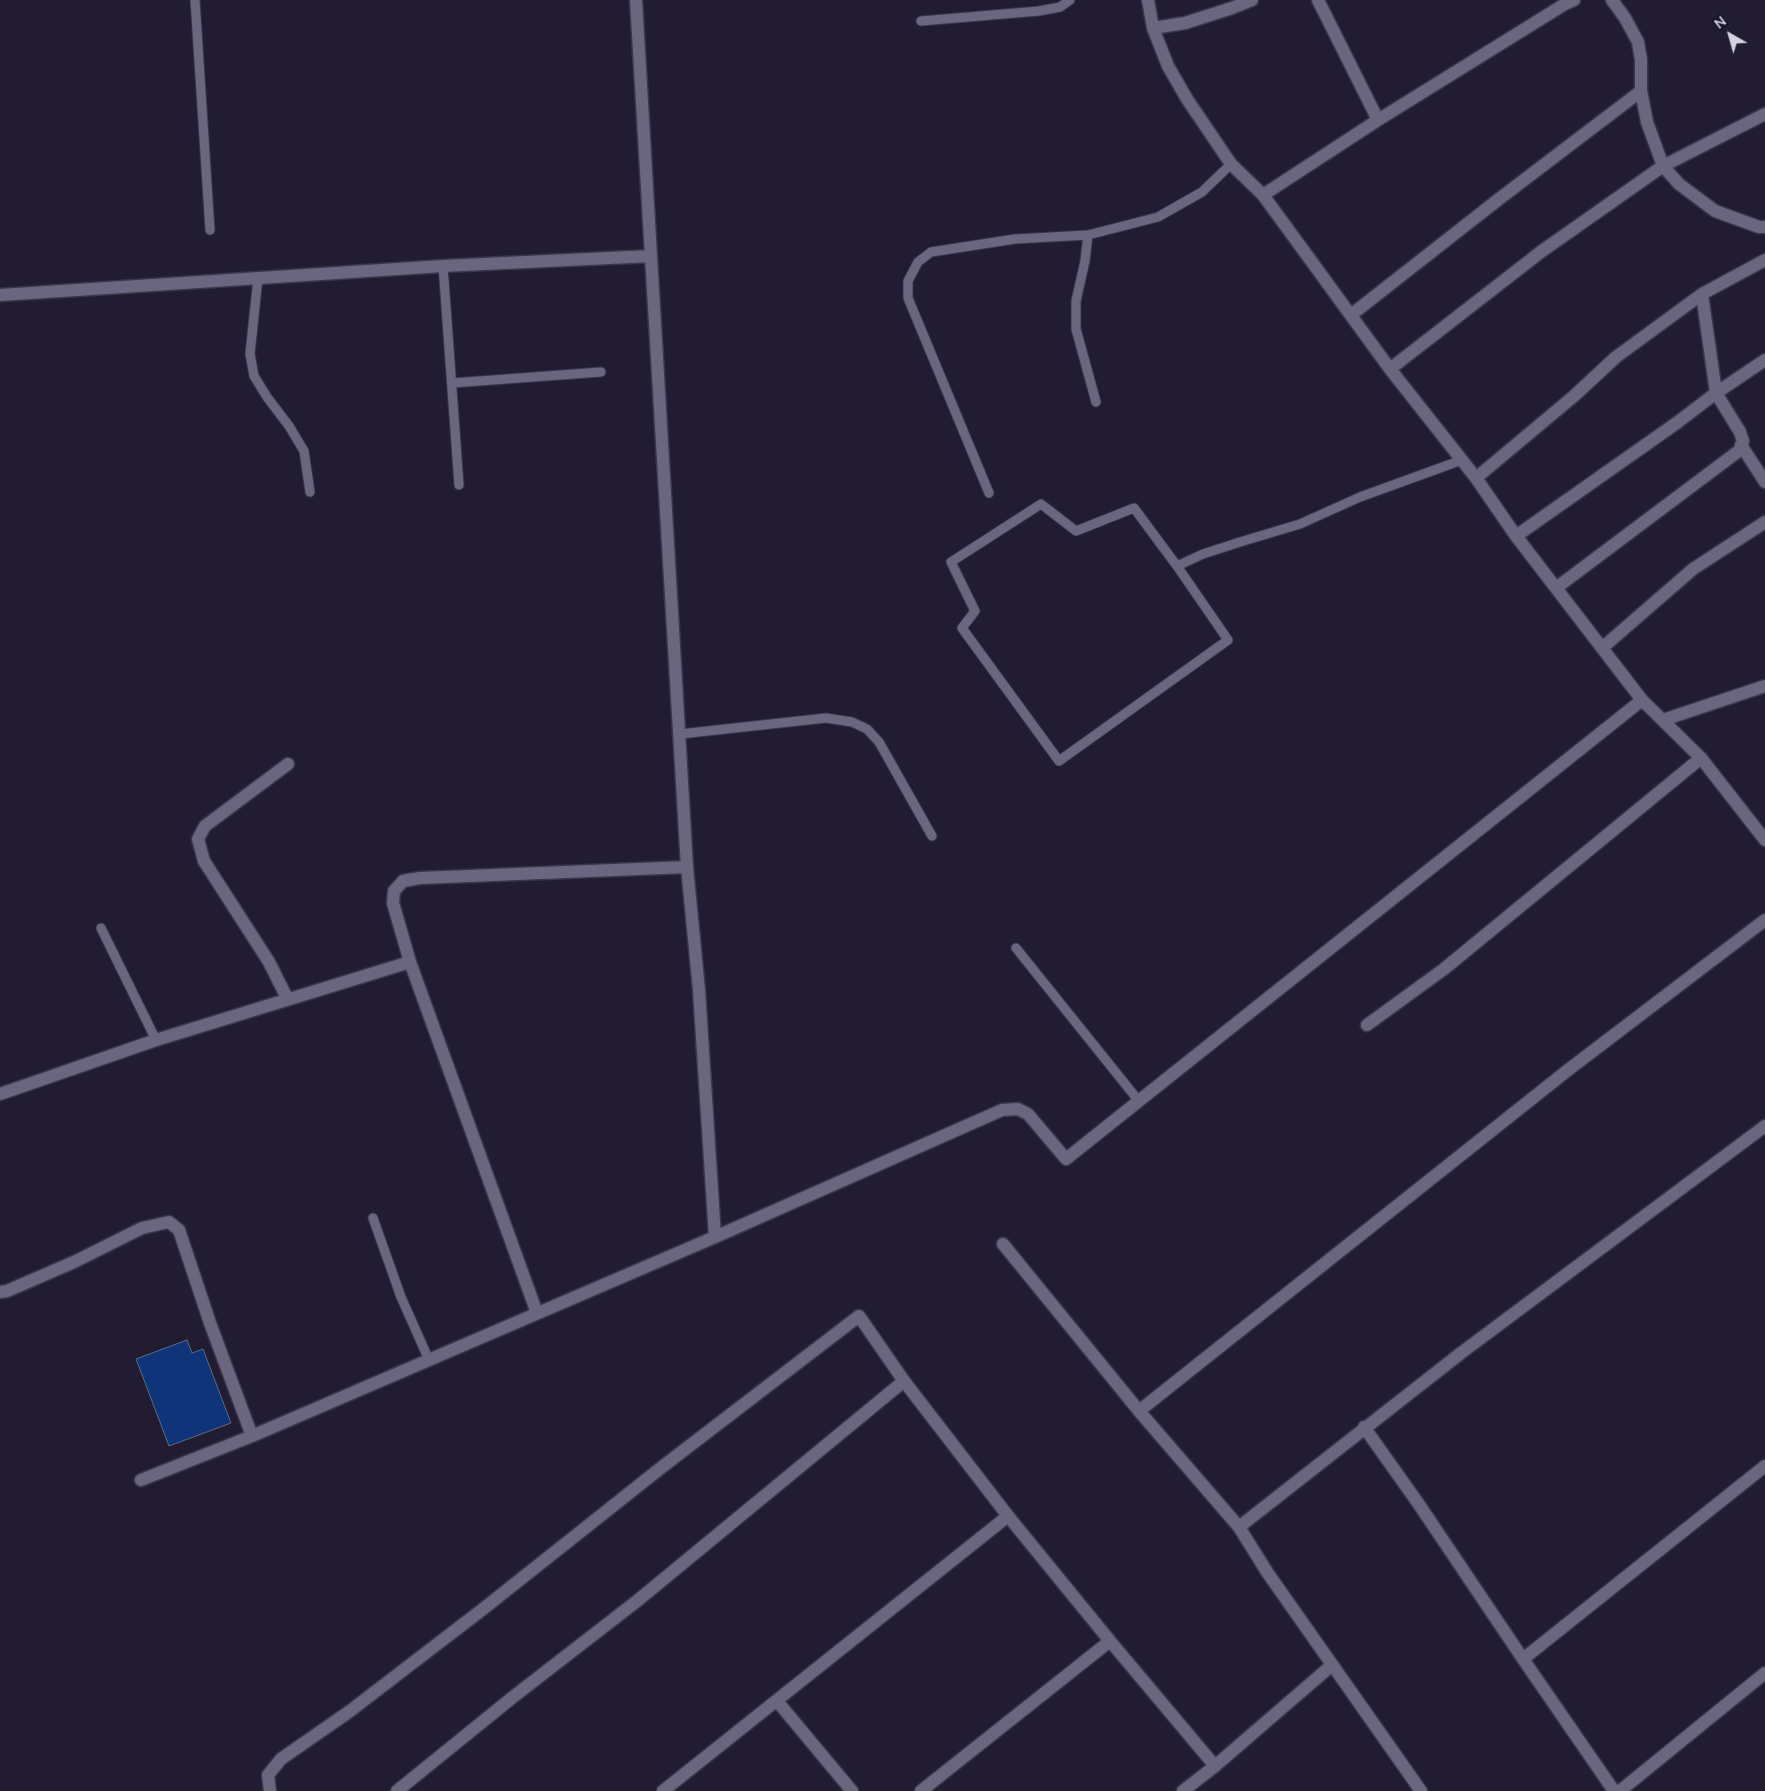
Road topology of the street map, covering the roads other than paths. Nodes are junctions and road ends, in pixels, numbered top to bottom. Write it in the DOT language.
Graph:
graph roads {
  1 [pos="195,0"];
  2 [pos="636,0"];
  3 [pos="1070,0"];
  4 [pos="1148,0"];
  5 [pos="1252,0"];
  6 [pos="1318,0"];
  7 [pos="1612,0"];
  8 [pos="1567,1"];
  9 [pos="921,21"];
  10 [pos="1153,28"];
  11 [pos="1641,91"];
  12 [pos="1765,114"];
  13 [pos="1378,120"];
  14 [pos="1231,164"];
  15 [pos="1663,166"];
  16 [pos="1263,195"];
  17 [pos="1765,227"];
  18 [pos="210,230"];
  19 [pos="1088,235"];
  20 [pos="651,256"];
  21 [pos="1765,260"];
  22 [pos="443,266"];
  23 [pos="258,278"];
  24 [pos="1702,294"];
  25 [pos="0,295"];
  26 [pos="1351,315"];
  27 [pos="1765,360"];
  28 [pos="1390,369"];
  29 [pos="600,372"];
  30 [pos="452,383"];
  31 [pos="1716,393"];
  32 [pos="1096,402"];
  33 [pos="1741,445"];
  34 [pos="1462,460"];
  35 [pos="1476,478"];
  36 [pos="1765,482"];
  37 [pos="459,485"];
  38 [pos="310,492"];
  39 [pos="989,493"];
  40 [pos="1765,522"];
  41 [pos="1516,536"];
  42 [pos="1177,566"];
  43 [pos="1556,588"];
  44 [pos="1602,648"];
  45 [pos="1765,686"];
  46 [pos="1642,700"];
  47 [pos="1663,720"];
  48 [pos="680,734"];
  49 [pos="1701,758"];
  50 [pos="288,764"];
  51 [pos="932,836"];
  52 [pos="1765,840"];
  53 [pos="687,867"];
  54 [pos="1765,920"];
  55 [pos="101,928"];
  56 [pos="1016,948"];
  57 [pos="410,962"];
  58 [pos="287,998"];
  59 [pos="1366,1025"];
  60 [pos="156,1040"];
  61 [pos="0,1094"];
  62 [pos="1138,1100"];
  63 [pos="1765,1126"];
  64 [pos="373,1218"];
  65 [pos="715,1237"];
  66 [pos="1003,1244"];
  67 [pos="0,1292"];
  68 [pos="537,1313"];
  69 [pos="429,1360"];
  70 [pos="904,1380"];
  71 [pos="1139,1412"];
  72 [pos="1364,1427"];
  73 [pos="252,1436"];
  74 [pos="1765,1466"];
  75 [pos="141,1480"];
  76 [pos="1008,1516"];
  77 [pos="1239,1527"];
  78 [pos="1110,1641"];
  79 [pos="1523,1660"];
  80 [pos="1332,1665"];
  81 [pos="1765,1673"];
  82 [pos="777,1700"];
  83 [pos="1215,1766"];
  84 [pos="1627,1789"];
  85 [pos="270,1791"];
  86 [pos="397,1791"];
  87 [pos="663,1791"];
  88 [pos="852,1791"];
  89 [pos="921,1791"];
  90 [pos="1183,1791"];
  91 [pos="1421,1791"];
  92 [pos="1614,1791"];
  1 -- 18 [label="lane"];
  2 -- 20 [label="street"];
  3 -- 9 [label="lane"];
  4 -- 10 [label="street"];
  5 -- 10 [label="street"];
  6 -- 13 [label="street"];
  7 -- 11 [label="street"];
  8 -- 13 [label="street"];
  10 -- 14 [label="street"];
  11 -- 15 [label="street"];
  11 -- 26 [label="street"];
  12 -- 15 [label="street"];
  13 -- 16 [label="street"];
  14 -- 16 [label="street"];
  14 -- 19 [label="lane"];
  15 -- 17 [label="street"];
  15 -- 28 [label="street"];
  16 -- 26 [label="street"];
  19 -- 32 [label="lane"];
  19 -- 39 [label="lane"];
  20 -- 22 [label="street"];
  20 -- 48 [label="street"];
  21 -- 24 [label="street"];
  22 -- 23 [label="street"];
  22 -- 30 [label="lane"];
  23 -- 25 [label="street"];
  23 -- 38 [label="lane"];
  24 -- 31 [label="street"];
  24 -- 35 [label="street"];
  26 -- 28 [label="street"];
  27 -- 31 [label="street"];
  28 -- 34 [label="street"];
  29 -- 30 [label="lane"];
  30 -- 37 [label="lane"];
  31 -- 33 [label="street"];
  31 -- 41 [label="street"];
  33 -- 36 [label="street"];
  33 -- 43 [label="street"];
  34 -- 35 [label="street"];
  34 -- 42 [label="lane"];
  35 -- 41 [label="street"];
  40 -- 44 [label="street"];
  41 -- 43 [label="street"];
  42 -- 42 [label="lane"];
  43 -- 44 [label="street"];
  44 -- 46 [label="street"];
  45 -- 47 [label="street"];
  46 -- 47 [label="street"];
  46 -- 62 [label="street"];
  47 -- 49 [label="street"];
  48 -- 51 [label="lane"];
  48 -- 53 [label="street"];
  49 -- 52 [label="street"];
  49 -- 59 [label="street"];
  50 -- 58 [label="street"];
  53 -- 57 [label="street"];
  53 -- 65 [label="street"];
  54 -- 71 [label="street"];
  55 -- 60 [label="lane"];
  56 -- 62 [label="lane"];
  57 -- 58 [label="street"];
  57 -- 68 [label="street"];
  58 -- 60 [label="street"];
  60 -- 61 [label="street"];
  62 -- 65 [label="street"];
  63 -- 72 [label="street"];
  64 -- 69 [label="lane"];
  65 -- 68 [label="street"];
  66 -- 71 [label="street"];
  67 -- 73 [label="street"];
  68 -- 69 [label="street"];
  69 -- 73 [label="street"];
  70 -- 76 [label="street"];
  70 -- 85 [label="street"];
  70 -- 86 [label="street"];
  71 -- 77 [label="street"];
  72 -- 77 [label="street"];
  72 -- 79 [label="street"];
  73 -- 75 [label="street"];
  74 -- 79 [label="street"];
  76 -- 78 [label="street"];
  76 -- 82 [label="street"];
  77 -- 80 [label="street"];
  78 -- 83 [label="street"];
  78 -- 89 [label="street"];
  79 -- 92 [label="street"];
  80 -- 83 [label="street"];
  80 -- 91 [label="street"];
  81 -- 84 [label="street"];
  82 -- 87 [label="street"];
  82 -- 88 [label="street"];
  83 -- 90 [label="street"];
}
